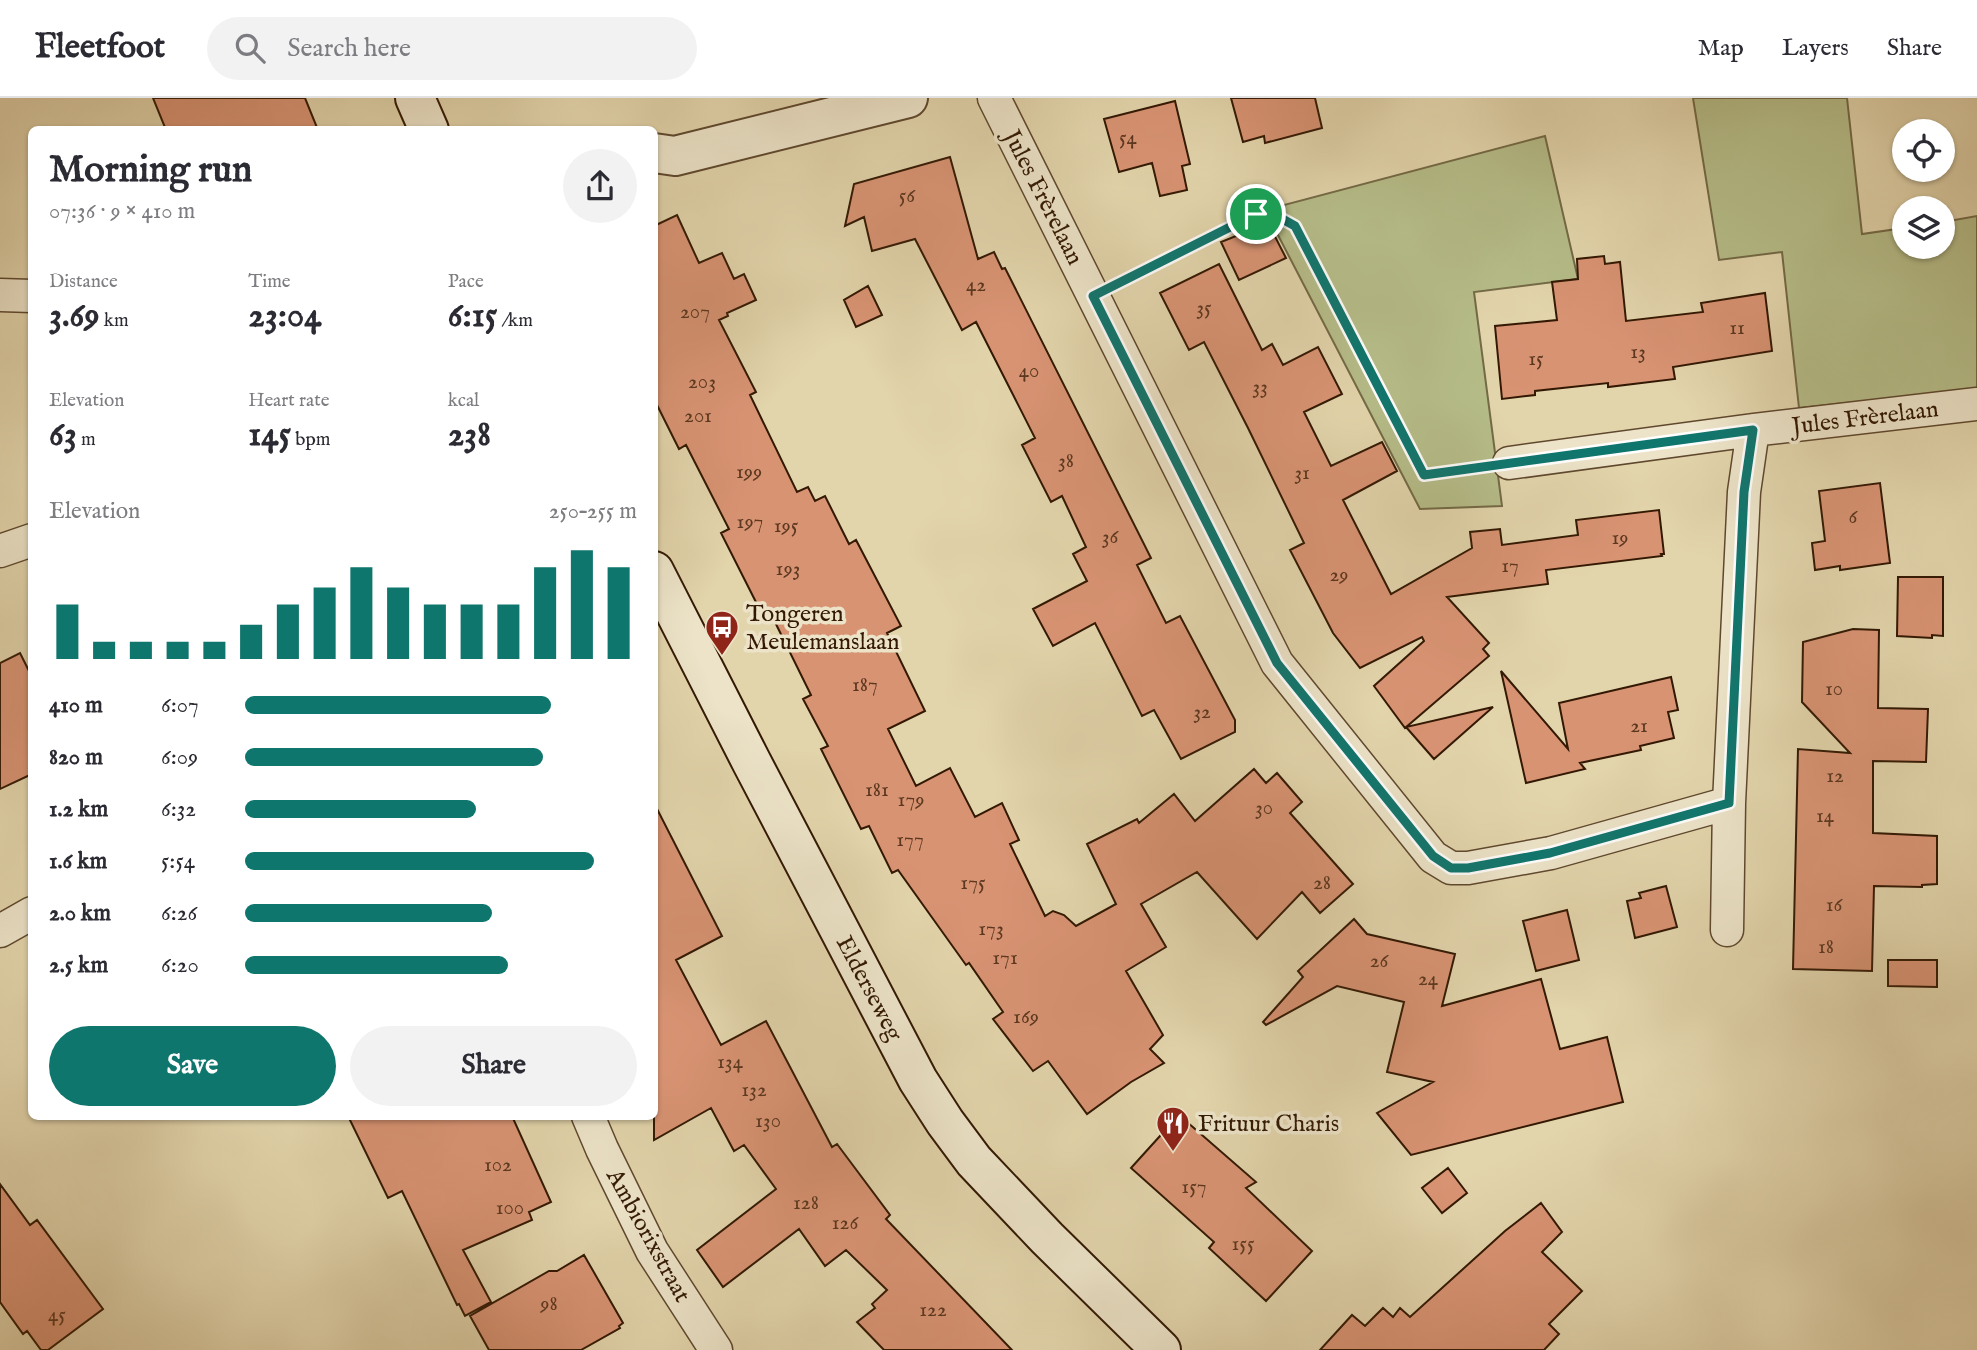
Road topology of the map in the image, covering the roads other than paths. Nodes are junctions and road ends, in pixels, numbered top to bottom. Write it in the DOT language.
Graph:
graph roads {
  1 [pos="415,98"];
  2 [pos="908,98"];
  3 [pos="994,98"];
  4 [pos="427,126"];
  5 [pos="661,161"];
  6 [pos="0,295"];
  7 [pos="28,296"];
  8 [pos="1977,404"];
  9 [pos="1753,430"];
  10 [pos="1509,463"];
  11 [pos="28,541"];
  12 [pos="0,551"];
  13 [pos="658,579"];
  14 [pos="1729,803"];
  15 [pos="28,916"];
  16 [pos="1727,930"];
  17 [pos="0,931"];
  18 [pos="590,1120"];
  19 [pos="716,1350"];
  20 [pos="1161,1350"];
  1 -- 4 [label="main road"];
  2 -- 5 [label="main road"];
  3 -- 14 [label="street, Jules Frèrelaan"];
  6 -- 7 [label="street"];
  8 -- 9 [label="street, Jules Frèrelaan"];
  9 -- 10 [label="street, Jules Frèrelaan"];
  9 -- 14 [label="street"];
  11 -- 12 [label="street"];
  13 -- 20 [label="main road, Elderseweg"];
  14 -- 16 [label="street"];
  15 -- 17 [label="street"];
  18 -- 19 [label="street, Ambiorixstraat"];
}
